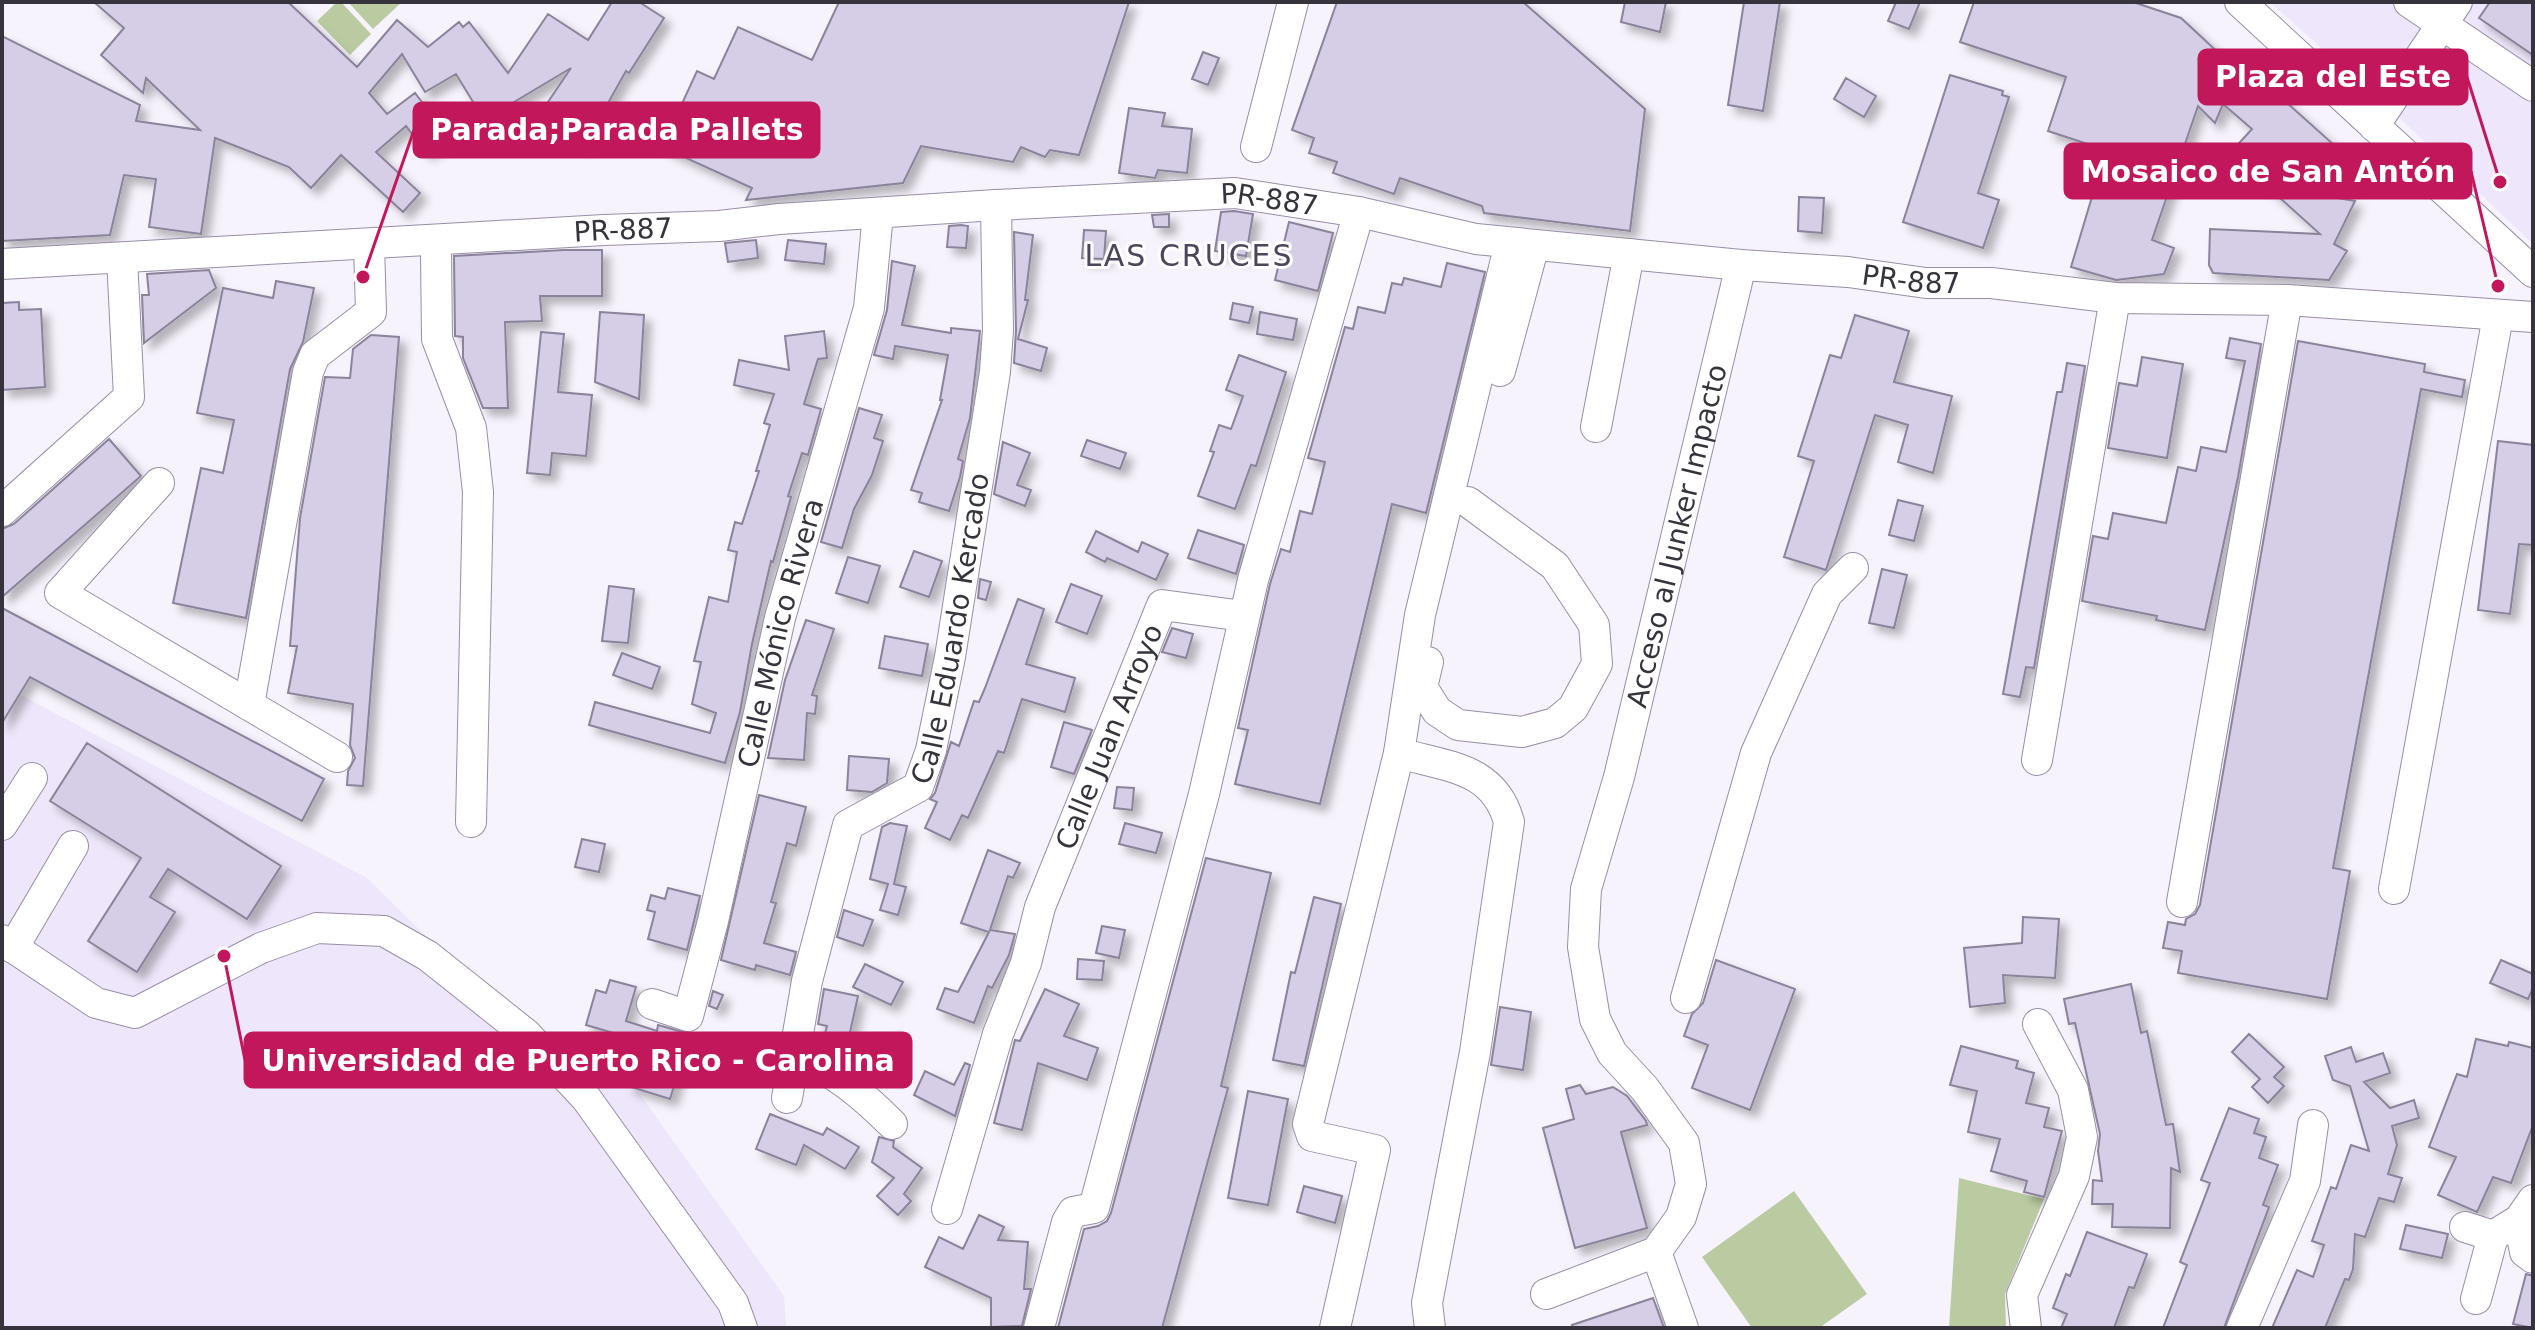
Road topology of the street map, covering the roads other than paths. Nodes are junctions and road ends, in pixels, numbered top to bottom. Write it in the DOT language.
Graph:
graph roads {
  1 [pos="1293,2"];
  2 [pos="2240,2"];
  3 [pos="2409,2"];
  4 [pos="2450,13"];
  5 [pos="2533,86"];
  6 [pos="2374,126"];
  7 [pos="1256,147"];
  8 [pos="996,205"];
  9 [pos="1359,212"];
  10 [pos="878,214"];
  11 [pos="439,241"];
  12 [pos="369,244"];
  13 [pos="1522,244"];
  14 [pos="1629,254"];
  15 [pos="122,258"];
  16 [pos="2,264"];
  17 [pos="1741,265"];
  18 [pos="2533,272"];
  19 [pos="2115,298"];
  20 [pos="2287,300"];
  21 [pos="2498,316"];
  22 [pos="2533,317"];
  23 [pos="1596,427"];
  24 [pos="159,483"];
  25 [pos="1468,502"];
  26 [pos="2,511"];
  27 [pos="1853,568"];
  28 [pos="1243,616"];
  29 [pos="249,705"];
  30 [pos="1399,753"];
  31 [pos="337,757"];
  32 [pos="2037,760"];
  33 [pos="32,778"];
  34 [pos="471,822"];
  35 [pos="2,825"];
  36 [pos="73,846"];
  37 [pos="2394,889"];
  38 [pos="2182,902"];
  39 [pos="5,942"];
  40 [pos="1686,998"];
  41 [pos="652,1004"];
  42 [pos="2038,1024"];
  43 [pos="794,1055"];
  44 [pos="787,1098"];
  45 [pos="892,1124"];
  46 [pos="2313,1125"];
  47 [pos="947,1209"];
  48 [pos="2526,1210"];
  49 [pos="1656,1252"];
  50 [pos="2533,1258"];
  51 [pos="1546,1294"];
  52 [pos="2476,1299"];
  53 [pos="742,1328"];
  54 [pos="1039,1328"];
  55 [pos="1335,1328"];
  56 [pos="1430,1328"];
  57 [pos="1683,1328"];
  58 [pos="2026,1328"];
  59 [pos="2242,1328"];
  1 -- 7 [label="street"];
  2 -- 6 [label="street"];
  3 -- 4 [label="street"];
  4 -- 5 [label="street"];
  4 -- 6 [label="street"];
  6 -- 18 [label="street"];
  8 -- 9 [label="street, PR-887"];
  8 -- 10 [label="street, PR-887"];
  8 -- 43 [label="street, Calle Eduardo Kercado"];
  9 -- 13 [label="street, PR-887"];
  9 -- 28 [label="street"];
  10 -- 11 [label="street, PR-887"];
  10 -- 41 [label="street, Calle Mónico Rivera"];
  11 -- 12 [label="street, PR-887"];
  11 -- 34 [label="street"];
  12 -- 15 [label="street, PR-887"];
  12 -- 29 [label="street"];
  13 -- 14 [label="street, PR-887"];
  13 -- 25 [label="street"];
  13 -- 30 [label="street"];
  14 -- 17 [label="street, PR-887"];
  14 -- 23 [label="street"];
  15 -- 16 [label="street, PR-887"];
  15 -- 26 [label="street"];
  17 -- 19 [label="street, PR-887"];
  17 -- 49 [label="street, Acceso al Junker Impacto"];
  19 -- 20 [label="street, PR-887"];
  19 -- 32 [label="street"];
  20 -- 21 [label="street, PR-887"];
  20 -- 38 [label="street"];
  21 -- 22 [label="street, PR-887"];
  21 -- 37 [label="street"];
  24 -- 29 [label="street"];
  25 -- 25 [label="street"];
  27 -- 40 [label="street"];
  28 -- 47 [label="street, Calle Juan Arroyo"];
  28 -- 54 [label="street"];
  29 -- 31 [label="street"];
  30 -- 55 [label="street"];
  30 -- 56 [label="street"];
  33 -- 35 [label="street"];
  36 -- 39 [label="street"];
  39 -- 53 [label="street"];
  42 -- 58 [label="street"];
  43 -- 44 [label="street, Calle Eduardo Kercado"];
  43 -- 45 [label="street"];
  46 -- 59 [label="street"];
  48 -- 50 [label="street"];
  48 -- 52 [label="street"];
  49 -- 51 [label="street"];
  49 -- 57 [label="street"];
}
